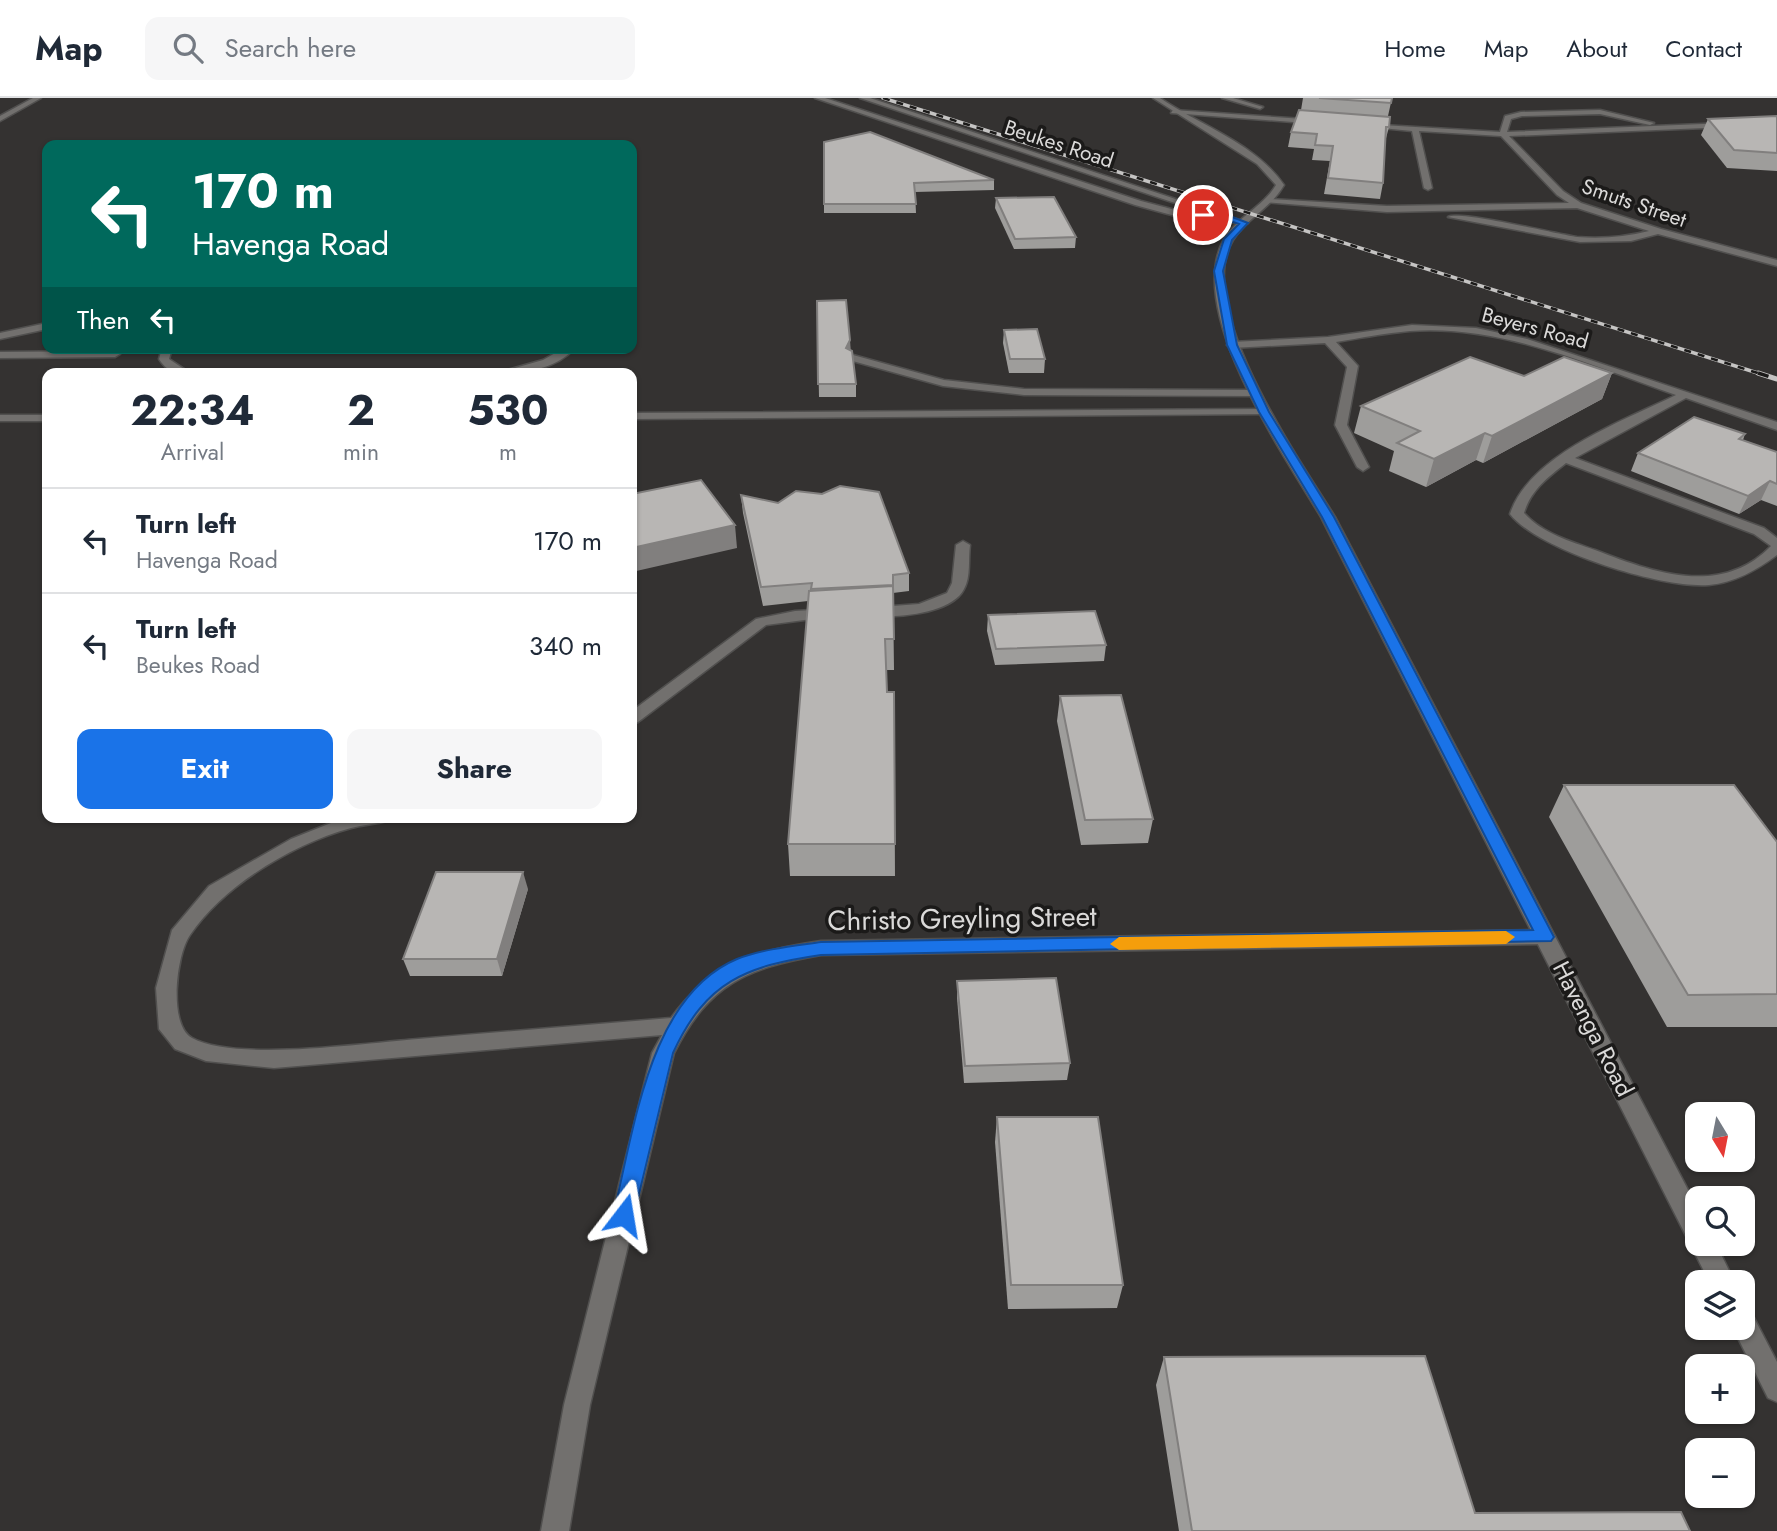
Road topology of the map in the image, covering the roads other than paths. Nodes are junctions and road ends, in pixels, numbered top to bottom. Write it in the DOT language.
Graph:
graph roads {
  1 [pos="38,98"];
  2 [pos="818,98"];
  3 [pos="863,98"];
  4 [pos="1156,98"];
  5 [pos="1225,98"];
  6 [pos="1269,108"];
  7 [pos="1279,108"];
  8 [pos="1173,112"];
  9 [pos="0,119"];
  10 [pos="1276,119"];
  11 [pos="1331,123"];
  12 [pos="1777,123"];
  13 [pos="1359,125"];
  14 [pos="1662,127"];
  15 [pos="1415,130"];
  16 [pos="1503,134"];
  17 [pos="1428,188"];
  18 [pos="1268,202"];
  19 [pos="1578,205"];
  20 [pos="1387,209"];
  21 [pos="1219,214"];
  22 [pos="1244,223"];
  23 [pos="1658,231"];
  24 [pos="1777,263"];
  25 [pos="42,327"];
  26 [pos="0,335"];
  27 [pos="1328,340"];
  28 [pos="1232,345"];
  29 [pos="115,354"];
  30 [pos="165,354"];
  31 [pos="560,354"];
  32 [pos="0,355"];
  33 [pos="853,358"];
  34 [pos="174,368"];
  35 [pos="526,368"];
  36 [pos="1254,393"];
  37 [pos="1686,394"];
  38 [pos="1264,412"];
  39 [pos="637,416"];
  40 [pos="0,418"];
  41 [pos="42,418"];
  42 [pos="1777,426"];
  43 [pos="1563,458"];
  44 [pos="1363,467"];
  45 [pos="963,545"];
  46 [pos="1777,546"];
  47 [pos="637,715"];
  48 [pos="347,823"];
  49 [pos="1545,937"];
  50 [pos="676,1026"];
  51 [pos="1685,1209"];
  52 [pos="1752,1340"];
  53 [pos="1777,1389"];
  54 [pos="555,1531"];
  1 -- 9 [label="street"];
  2 -- 21 [label="street"];
  3 -- 21 [label="street, Beukes Road"];
  4 -- 8 [label="street"];
  5 -- 6 [label="street"];
  7 -- 10 [label="street"];
  8 -- 10 [label="street"];
  8 -- 18 [label="street"];
  10 -- 11 [label="street"];
  12 -- 14 [label="street"];
  13 -- 15 [label="street"];
  14 -- 16 [label="street"];
  14 -- 16 [label="street"];
  15 -- 16 [label="street"];
  15 -- 17 [label="street"];
  16 -- 19 [label="street, Smuts Street"];
  18 -- 20 [label="street"];
  18 -- 22 [label="street, Havenga Road"];
  19 -- 20 [label="street"];
  19 -- 23 [label="street, Smuts Street"];
  20 -- 23 [label="street"];
  21 -- 22 [label="street, Beukes Road"];
  22 -- 28 [label="street, Havenga Road"];
  23 -- 24 [label="street, Smuts Street"];
  25 -- 26 [label="street"];
  27 -- 28 [label="street, Beyers Road"];
  27 -- 37 [label="street, Beyers Road"];
  27 -- 44 [label="street"];
  28 -- 36 [label="street, Havenga Road"];
  29 -- 32 [label="street"];
  30 -- 34 [label="street"];
  31 -- 35 [label="street"];
  33 -- 36 [label="street"];
  36 -- 38 [label="street, Havenga Road"];
  37 -- 42 [label="street, Beyers Road"];
  37 -- 43 [label="street"];
  38 -- 39 [label="street"];
  38 -- 49 [label="street, Havenga Road"];
  40 -- 41 [label="street"];
  43 -- 46 [label="street"];
  43 -- 46 [label="street"];
  45 -- 47 [label="street"];
  48 -- 50 [label="street"];
  49 -- 50 [label="street, Christo Greyling Street"];
  49 -- 51 [label="street, Havenga Road"];
  50 -- 54 [label="street, Christo Greyling Street"];
  52 -- 53 [label="street"];
}
